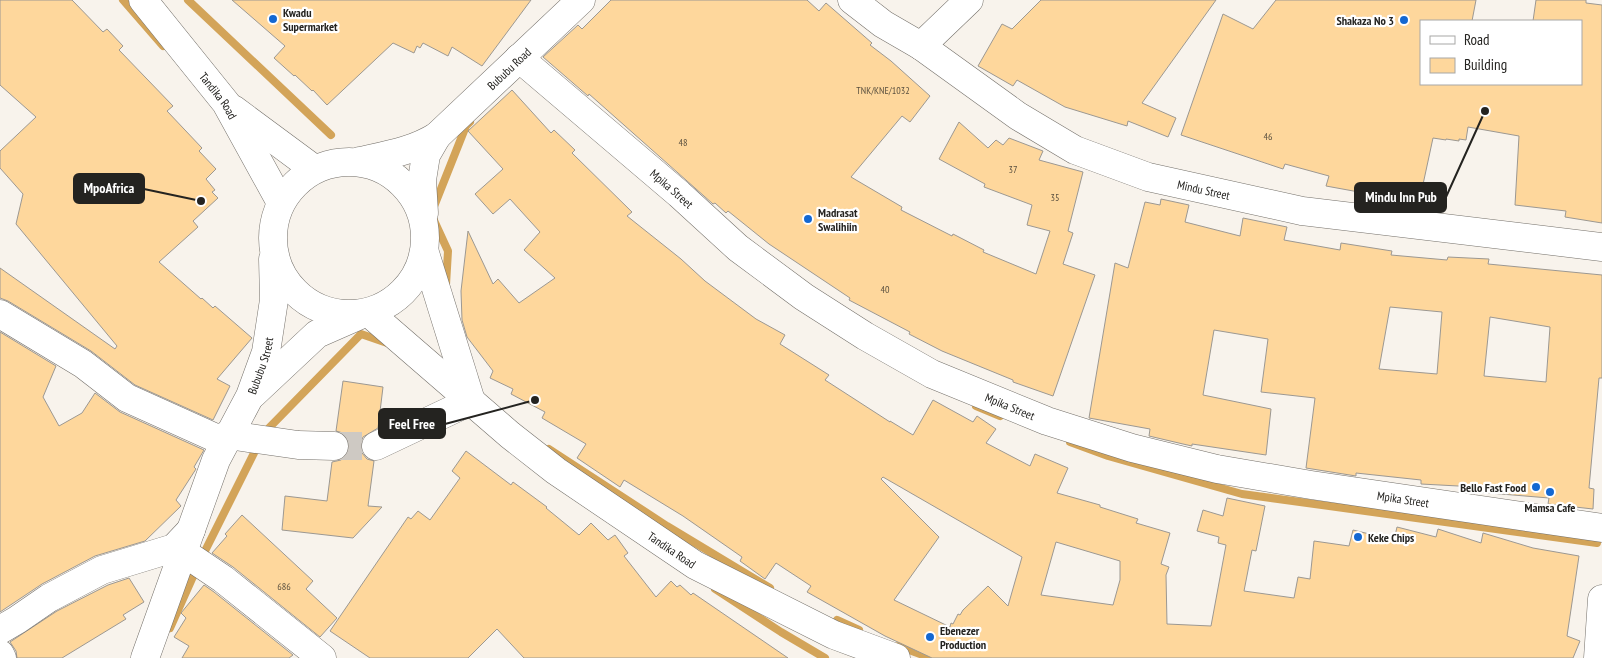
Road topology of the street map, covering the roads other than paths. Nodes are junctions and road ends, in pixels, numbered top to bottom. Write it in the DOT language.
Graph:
graph roads {
  1 [pos="144,0"];
  2 [pos="581,0"];
  3 [pos="852,0"];
  4 [pos="969,0"];
  5 [pos="921,46"];
  6 [pos="519,58"];
  7 [pos="226,104"];
  8 [pos="437,136"];
  9 [pos="360,161"];
  10 [pos="314,169"];
  11 [pos="280,201"];
  12 [pos="425,222"];
  13 [pos="1602,247"];
  14 [pos="273,253"];
  15 [pos="425,253"];
  16 [pos="0,314"];
  17 [pos="366,314"];
  18 [pos="250,396"];
  19 [pos="471,401"];
  20 [pos="228,435"];
  21 [pos="334,446"];
  22 [pos="376,446"];
  23 [pos="1602,528"];
  24 [pos="187,541"];
  25 [pos="1602,598"];
  26 [pos="0,630"];
  27 [pos="0,654"];
  28 [pos="2,658"];
  29 [pos="145,658"];
  30 [pos="322,658"];
  31 [pos="896,658"];
  32 [pos="1598,658"];
  1 -- 7 [label="street, Tandika Road"];
  2 -- 6 [label="street, Bububu Road"];
  3 -- 5 [label="street, Mindu Street"];
  4 -- 5 [label="street"];
  5 -- 13 [label="street, Mindu Street"];
  6 -- 8 [label="street, Bububu Road"];
  6 -- 23 [label="street, Mpika Street"];
  7 -- 10 [label="street"];
  7 -- 11 [label="street, Tandika Road"];
  8 -- 9 [label="street"];
  8 -- 12 [label="street"];
  9 -- 10 [label="street"];
  9 -- 12 [label="street"];
  10 -- 11 [label="street"];
  11 -- 14 [label="street"];
  12 -- 15 [label="street"];
  14 -- 17 [label="street"];
  14 -- 18 [label="street, Bububu Street"];
  15 -- 17 [label="street"];
  15 -- 19 [label="street"];
  16 -- 20 [label="street"];
  17 -- 18 [label="street, Bububu Street"];
  17 -- 19 [label="street, Tandika Road"];
  18 -- 20 [label="street"];
  19 -- 22 [label="street"];
  19 -- 31 [label="street, Tandika Road"];
  20 -- 21 [label="street"];
  20 -- 24 [label="street"];
  24 -- 26 [label="street"];
  24 -- 29 [label="street"];
  24 -- 30 [label="street"];
  25 -- 32 [label="street"];
  27 -- 28 [label="street"];
}
